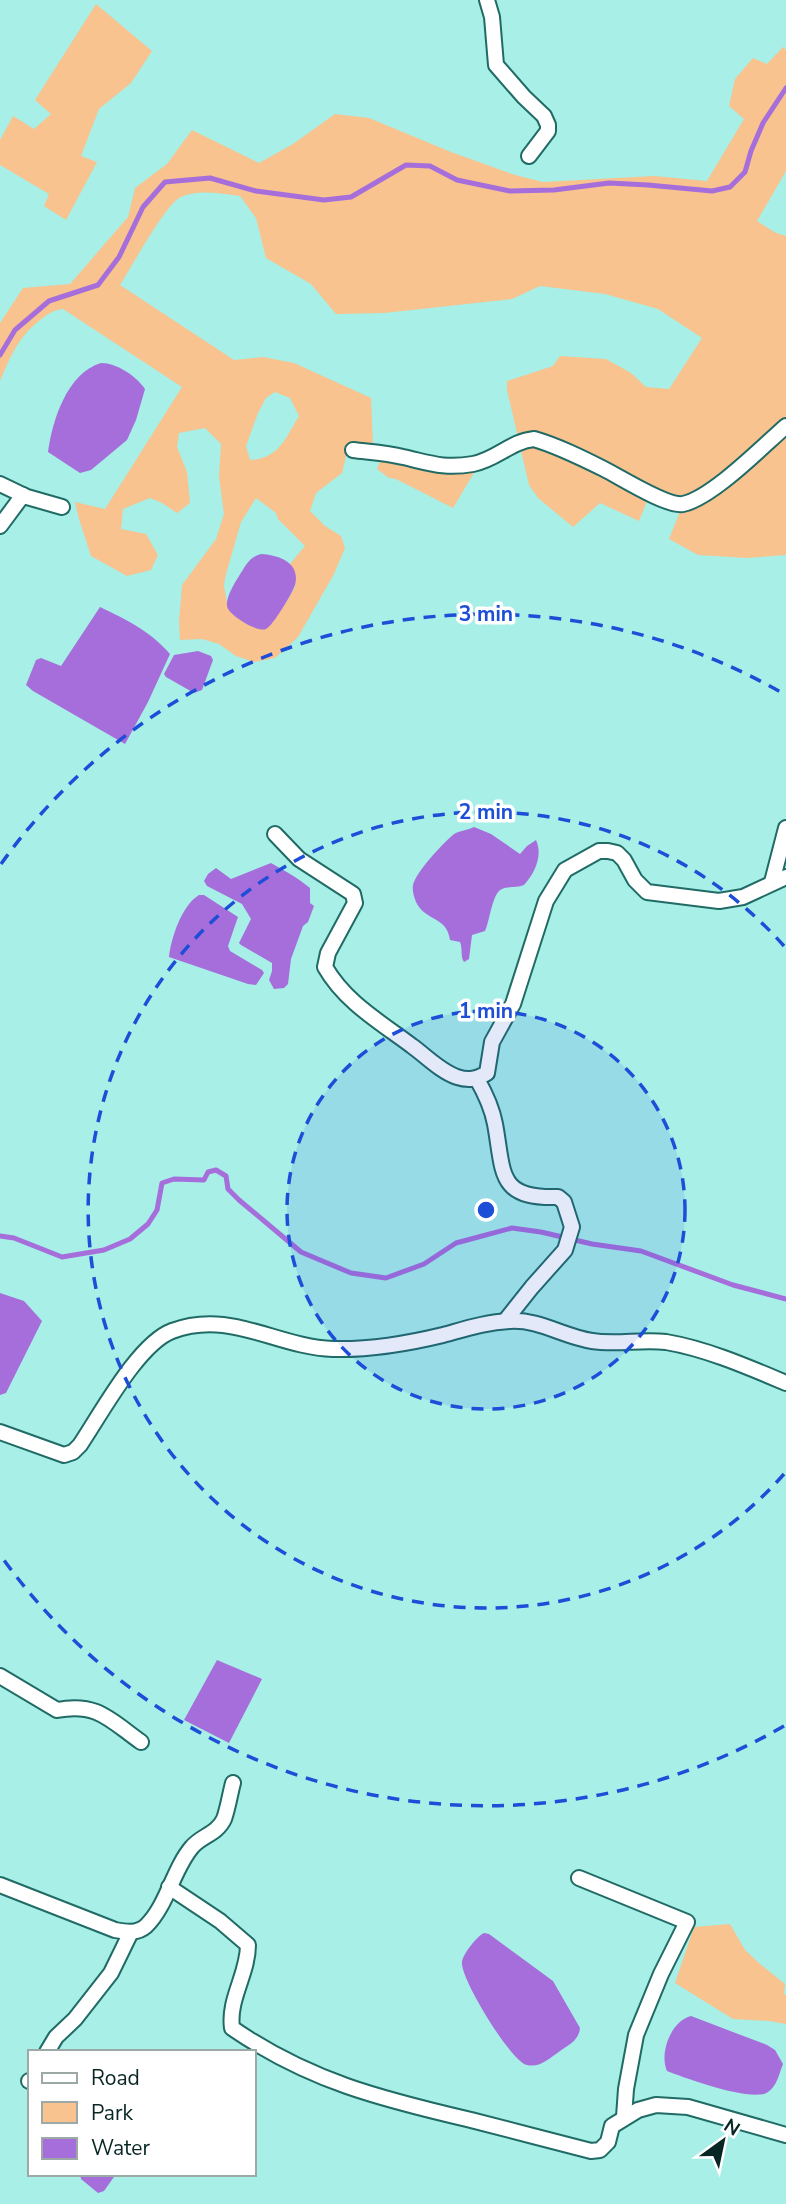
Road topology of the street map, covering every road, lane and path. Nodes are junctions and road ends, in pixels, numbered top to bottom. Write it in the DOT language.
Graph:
graph roads {
  1 [pos="487,0"];
  2 [pos="529,156"];
  3 [pos="786,426"];
  4 [pos="353,450"];
  5 [pos="0,484"];
  6 [pos="23,495"];
  7 [pos="62,506"];
  8 [pos="0,526"];
  9 [pos="786,828"];
  10 [pos="275,834"];
  11 [pos="779,879"];
  12 [pos="477,1079"];
  13 [pos="505,1321"];
  14 [pos="786,1383"];
  15 [pos="0,1432"];
  16 [pos="0,1676"];
  17 [pos="141,1742"];
  18 [pos="233,1783"];
  19 [pos="579,1878"];
  20 [pos="0,1885"];
  21 [pos="169,1887"];
  22 [pos="131,1932"];
  23 [pos="48,2050"];
  24 [pos="624,2117"];
  25 [pos="786,2135"];
  1 -- 2 [label="street"];
  3 -- 4 [label="street"];
  5 -- 6 [label="street"];
  6 -- 7 [label="street"];
  6 -- 8 [label="street"];
  9 -- 11 [label="street"];
  10 -- 12 [label="street"];
  11 -- 12 [label="street"];
  12 -- 13 [label="street"];
  13 -- 14 [label="street"];
  13 -- 15 [label="street"];
  16 -- 17 [label="street"];
  18 -- 21 [label="street"];
  19 -- 24 [label="street"];
  20 -- 22 [label="street"];
  21 -- 22 [label="street"];
  21 -- 24 [label="street"];
  22 -- 23 [label="street"];
  24 -- 25 [label="street"];
}
